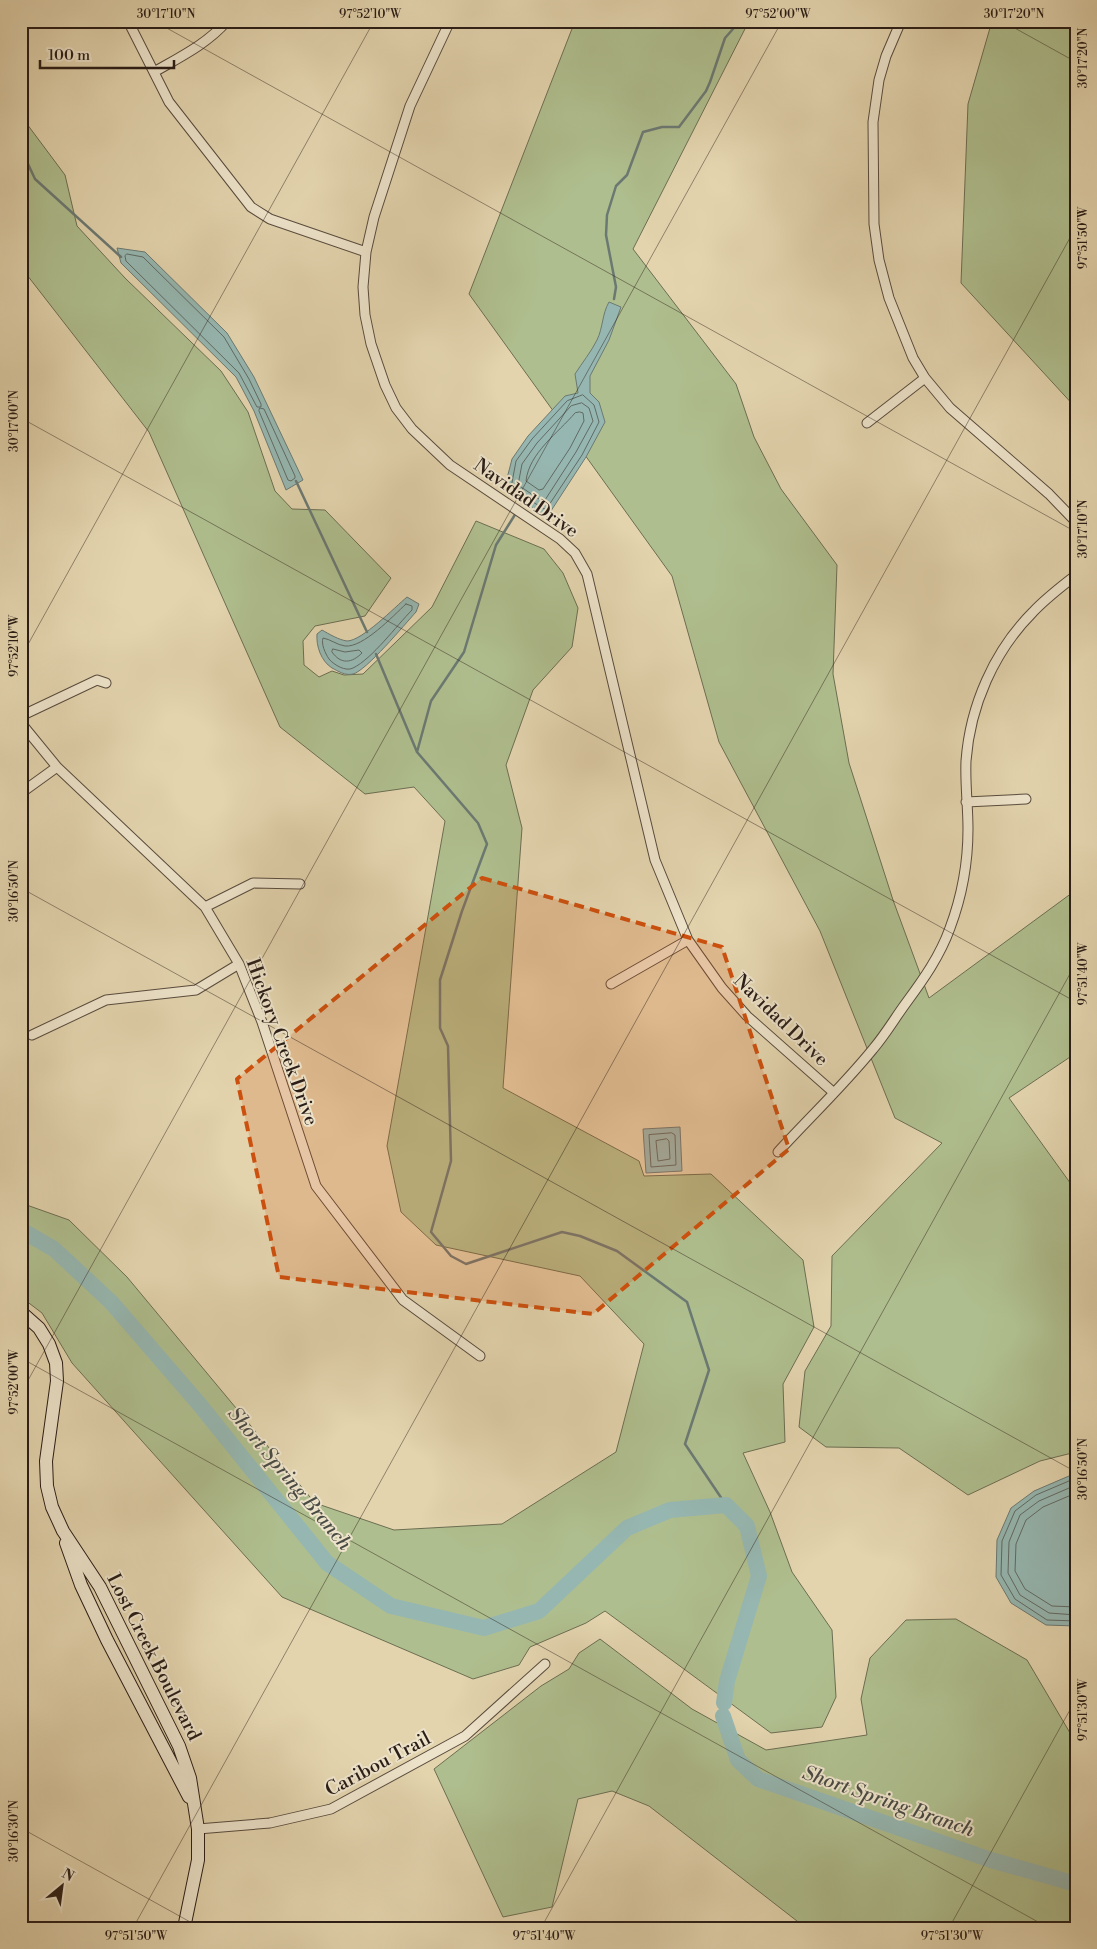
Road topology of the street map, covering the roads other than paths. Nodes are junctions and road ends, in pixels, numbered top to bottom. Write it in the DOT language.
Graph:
graph roads {
  1 [pos="128,21"];
  2 [pos="227,21"];
  3 [pos="450,21"];
  4 [pos="901,21"];
  5 [pos="154,72"];
  6 [pos="366,252"];
  7 [pos="925,378"];
  8 [pos="867,423"];
  9 [pos="1076,522"];
  10 [pos="1076,575"];
  11 [pos="106,683"];
  12 [pos="21,716"];
  13 [pos="21,723"];
  14 [pos="57,767"];
  15 [pos="21,793"];
  16 [pos="1026,799"];
  17 [pos="966,802"];
  18 [pos="300,884"];
  19 [pos="205,907"];
  20 [pos="688,940"];
  21 [pos="239,964"];
  22 [pos="611,984"];
  23 [pos="32,1035"];
  24 [pos="833,1092"];
  25 [pos="778,1152"];
  26 [pos="21,1312"];
  27 [pos="480,1356"];
  28 [pos="63,1531"];
  29 [pos="545,1664"];
  30 [pos="163,1712"];
  31 [pos="150,1720"];
  32 [pos="194,1808"];
  33 [pos="198,1829"];
  34 [pos="184,1928"];
  1 -- 5 [label="street"];
  2 -- 5 [label="street"];
  3 -- 6 [label="street, Navidad Drive"];
  4 -- 7 [label="street"];
  5 -- 6 [label="street"];
  6 -- 20 [label="street, Navidad Drive"];
  7 -- 8 [label="street"];
  7 -- 9 [label="street"];
  10 -- 17 [label="street"];
  11 -- 12 [label="street"];
  13 -- 14 [label="street, Hickory Creek Drive"];
  14 -- 15 [label="street"];
  14 -- 19 [label="street, Hickory Creek Drive"];
  16 -- 17 [label="street"];
  17 -- 24 [label="street"];
  18 -- 19 [label="street"];
  19 -- 21 [label="street, Hickory Creek Drive"];
  20 -- 22 [label="street"];
  20 -- 24 [label="street, Navidad Drive"];
  21 -- 23 [label="street"];
  21 -- 27 [label="street, Hickory Creek Drive"];
  24 -- 25 [label="street"];
  26 -- 28 [label="street, Lost Creek Boulevard"];
  28 -- 30 [label="street, Lost Creek Boulevard"];
  28 -- 31 [label="street, Lost Creek Boulevard"];
  29 -- 33 [label="street, Caribou Trail"];
  30 -- 31 [label="street"];
  30 -- 32 [label="street, Lost Creek Boulevard"];
  31 -- 32 [label="street, Lost Creek Boulevard"];
  32 -- 33 [label="street, Lost Creek Boulevard"];
  33 -- 34 [label="street, Lost Creek Boulevard"];
}
